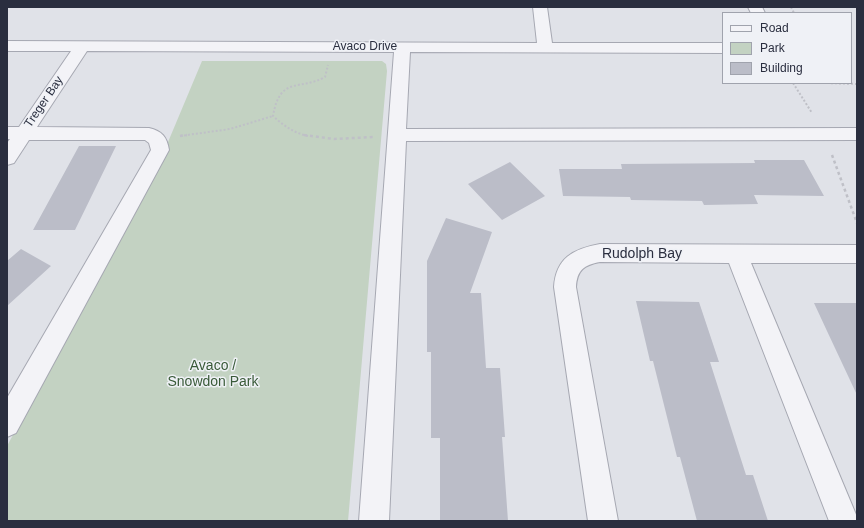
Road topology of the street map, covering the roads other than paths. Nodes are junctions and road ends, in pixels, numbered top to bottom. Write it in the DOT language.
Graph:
graph roads {
  1 [pos="540,7"];
  2 [pos="7,46"];
  3 [pos="82,47"];
  4 [pos="402,47"];
  5 [pos="545,47"];
  6 [pos="722,48"];
  7 [pos="15,133"];
  8 [pos="857,134"];
  9 [pos="396,135"];
  10 [pos="7,158"];
  11 [pos="737,254"];
  12 [pos="857,254"];
  13 [pos="7,424"];
  14 [pos="374,521"];
  15 [pos="603,521"];
  16 [pos="844,521"];
  1 -- 5 [label="street"];
  2 -- 3 [label="street, Avaco Drive"];
  3 -- 4 [label="street, Avaco Drive"];
  3 -- 7 [label="street, Treger Bay"];
  4 -- 5 [label="street, Avaco Drive"];
  4 -- 9 [label="street"];
  5 -- 6 [label="street, Avaco Drive"];
  7 -- 10 [label="street, Treger Bay"];
  7 -- 13 [label="street"];
  8 -- 9 [label="street"];
  9 -- 14 [label="street"];
  11 -- 12 [label="street, Rudolph Bay"];
  11 -- 15 [label="street, Rudolph Bay"];
  11 -- 16 [label="street"];
}
